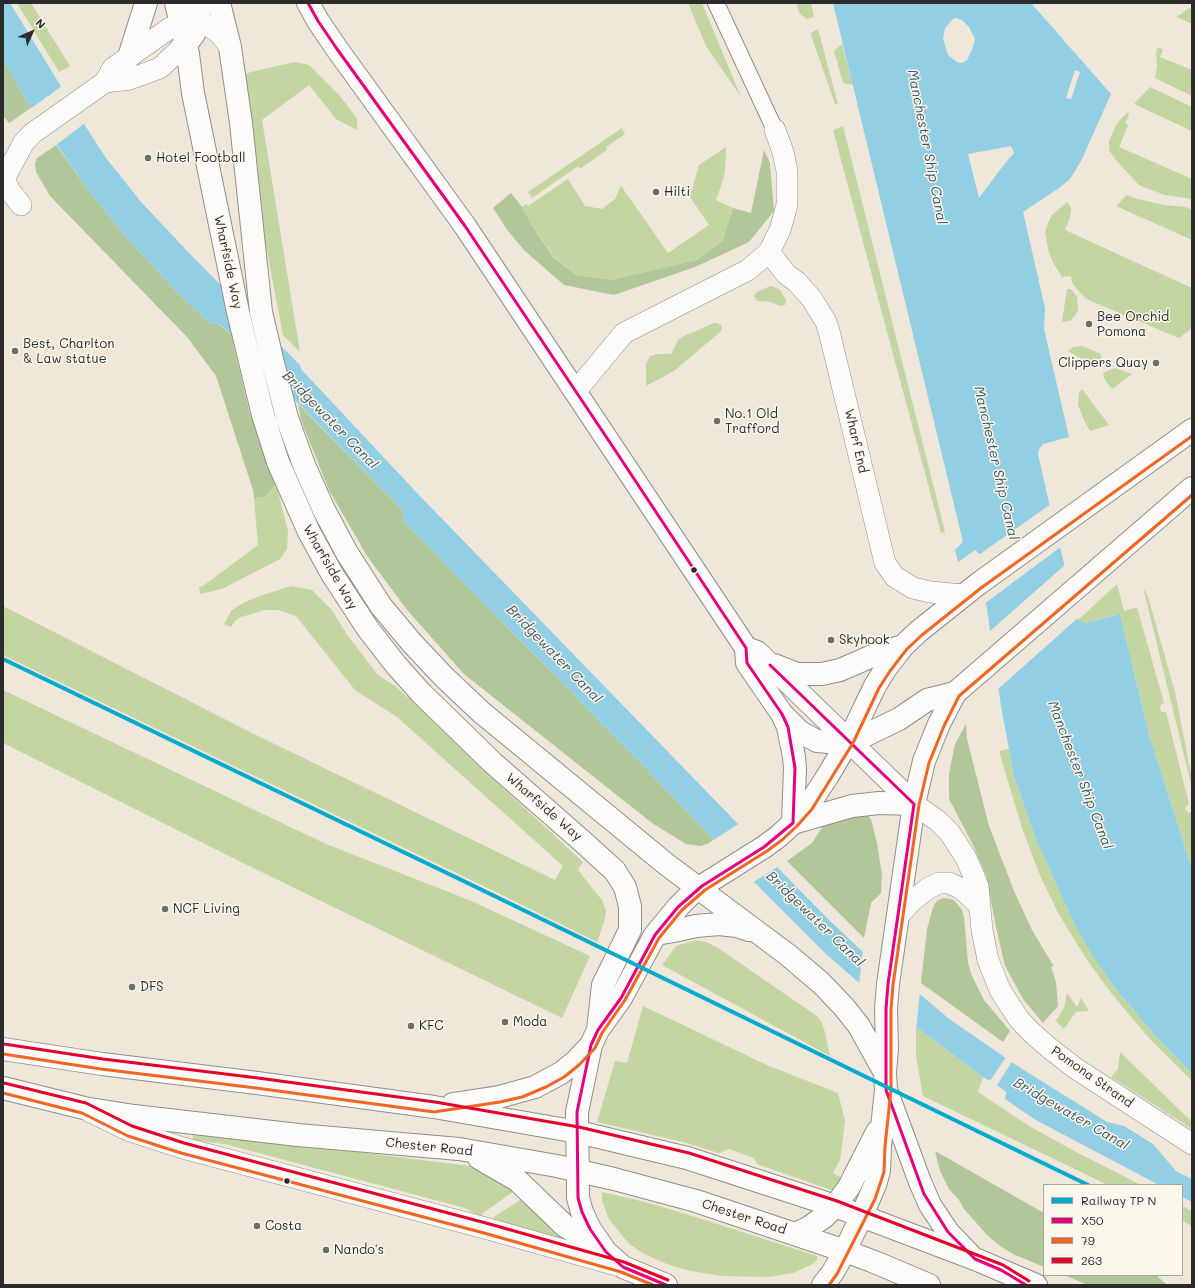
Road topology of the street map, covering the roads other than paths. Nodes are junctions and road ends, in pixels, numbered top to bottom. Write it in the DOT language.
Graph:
graph roads {
  1 [pos="146,3"];
  2 [pos="176,3"];
  3 [pos="219,3"];
  4 [pos="308,3"];
  5 [pos="716,3"];
  6 [pos="189,28"];
  7 [pos="230,47"];
  8 [pos="129,57"];
  9 [pos="102,84"];
  10 [pos="775,130"];
  11 [pos="3,180"];
  12 [pos="21,205"];
  13 [pos="769,252"];
  14 [pos="575,392"];
  15 [pos="1192,430"];
  16 [pos="1192,488"];
  17 [pos="963,595"];
  18 [pos="902,646"];
  19 [pos="746,648"];
  20 [pos="764,660"];
  21 [pos="955,693"];
  22 [pos="782,714"];
  23 [pos="849,740"];
  24 [pos="914,804"];
  25 [pos="793,823"];
  26 [pos="698,889"];
  27 [pos="979,905"];
  28 [pos="898,916"];
  29 [pos="757,932"];
  30 [pos="655,935"];
  31 [pos="594,1038"];
  32 [pos="878,1047"];
  33 [pos="3,1049"];
  34 [pos="885,1081"];
  35 [pos="3,1088"];
  36 [pos="434,1107"];
  37 [pos="84,1108"];
  38 [pos="578,1132"];
  39 [pos="1192,1144"];
  40 [pos="459,1149"];
  41 [pos="869,1168"];
  42 [pos="578,1171"];
  43 [pos="835,1206"];
  44 [pos="862,1215"];
  45 [pos="795,1234"];
  46 [pos="845,1251"];
  47 [pos="606,1252"];
  48 [pos="974,1259"];
  49 [pos="623,1267"];
  50 [pos="666,1285"];
  51 [pos="823,1285"];
  52 [pos="928,1285"];
  53 [pos="1036,1285"];
  1 -- 8 [label="main road"];
  2 -- 6 [label="main road, Wharfside Way"];
  3 -- 7 [label="main road, Wharfside Way"];
  4 -- 14 [label="main road"];
  5 -- 10 [label="street"];
  6 -- 7 [label="street"];
  6 -- 8 [label="street"];
  6 -- 9 [label="street"];
  6 -- 31 [label="main road, Wharfside Way"];
  7 -- 26 [label="main road, Wharfside Way"];
  8 -- 9 [label="street"];
  9 -- 11 [label="street"];
  10 -- 13 [label="street"];
  11 -- 12 [label="street"];
  13 -- 14 [label="street"];
  13 -- 17 [label="street, Wharf End"];
  14 -- 19 [label="main road"];
  15 -- 17 [label="main road"];
  16 -- 21 [label="main road"];
  17 -- 18 [label="main road"];
  18 -- 20 [label="main road"];
  18 -- 23 [label="main road"];
  19 -- 20 [label="main road"];
  19 -- 22 [label="main road"];
  20 -- 23 [label="main road"];
  21 -- 23 [label="main road"];
  21 -- 24 [label="main road"];
  22 -- 23 [label="main road"];
  22 -- 25 [label="main road"];
  23 -- 24 [label="main road"];
  23 -- 25 [label="main road"];
  24 -- 25 [label="main road"];
  24 -- 27 [label="street, Pomona Strand"];
  24 -- 28 [label="main road"];
  25 -- 26 [label="main road"];
  26 -- 29 [label="main road, Wharfside Way"];
  26 -- 30 [label="main road"];
  27 -- 28 [label="street"];
  27 -- 39 [label="street, Pomona Strand"];
  28 -- 32 [label="main road"];
  29 -- 30 [label="main road"];
  29 -- 32 [label="main road, Wharfside Way"];
  30 -- 31 [label="main road"];
  31 -- 36 [label="main road"];
  31 -- 38 [label="main road, Wharfside Way"];
  32 -- 34 [label="main road, Wharfside Way"];
  33 -- 36 [label="main road"];
  34 -- 41 [label="main road"];
  34 -- 48 [label="main road, Wharfside Way"];
  35 -- 37 [label="main road, Chester Road"];
  36 -- 38 [label="main road"];
  37 -- 40 [label="main road, Chester Road"];
  37 -- 49 [label="street"];
  38 -- 42 [label="main road, Wharfside Way"];
  38 -- 43 [label="main road"];
  40 -- 42 [label="main road, Chester Road"];
  40 -- 47 [label="main road"];
  41 -- 43 [label="main road"];
  41 -- 44 [label="main road"];
  42 -- 45 [label="main road, Chester Road"];
  42 -- 47 [label="main road, Wharfside Way"];
  43 -- 44 [label="main road"];
  43 -- 45 [label="main road"];
  44 -- 46 [label="main road"];
  44 -- 48 [label="main road"];
  45 -- 46 [label="main road, Chester Road"];
  46 -- 51 [label="main road"];
  46 -- 52 [label="main road, Chester Road"];
  47 -- 49 [label="main road"];
  48 -- 53 [label="main road"];
  49 -- 50 [label="main road"];
}
